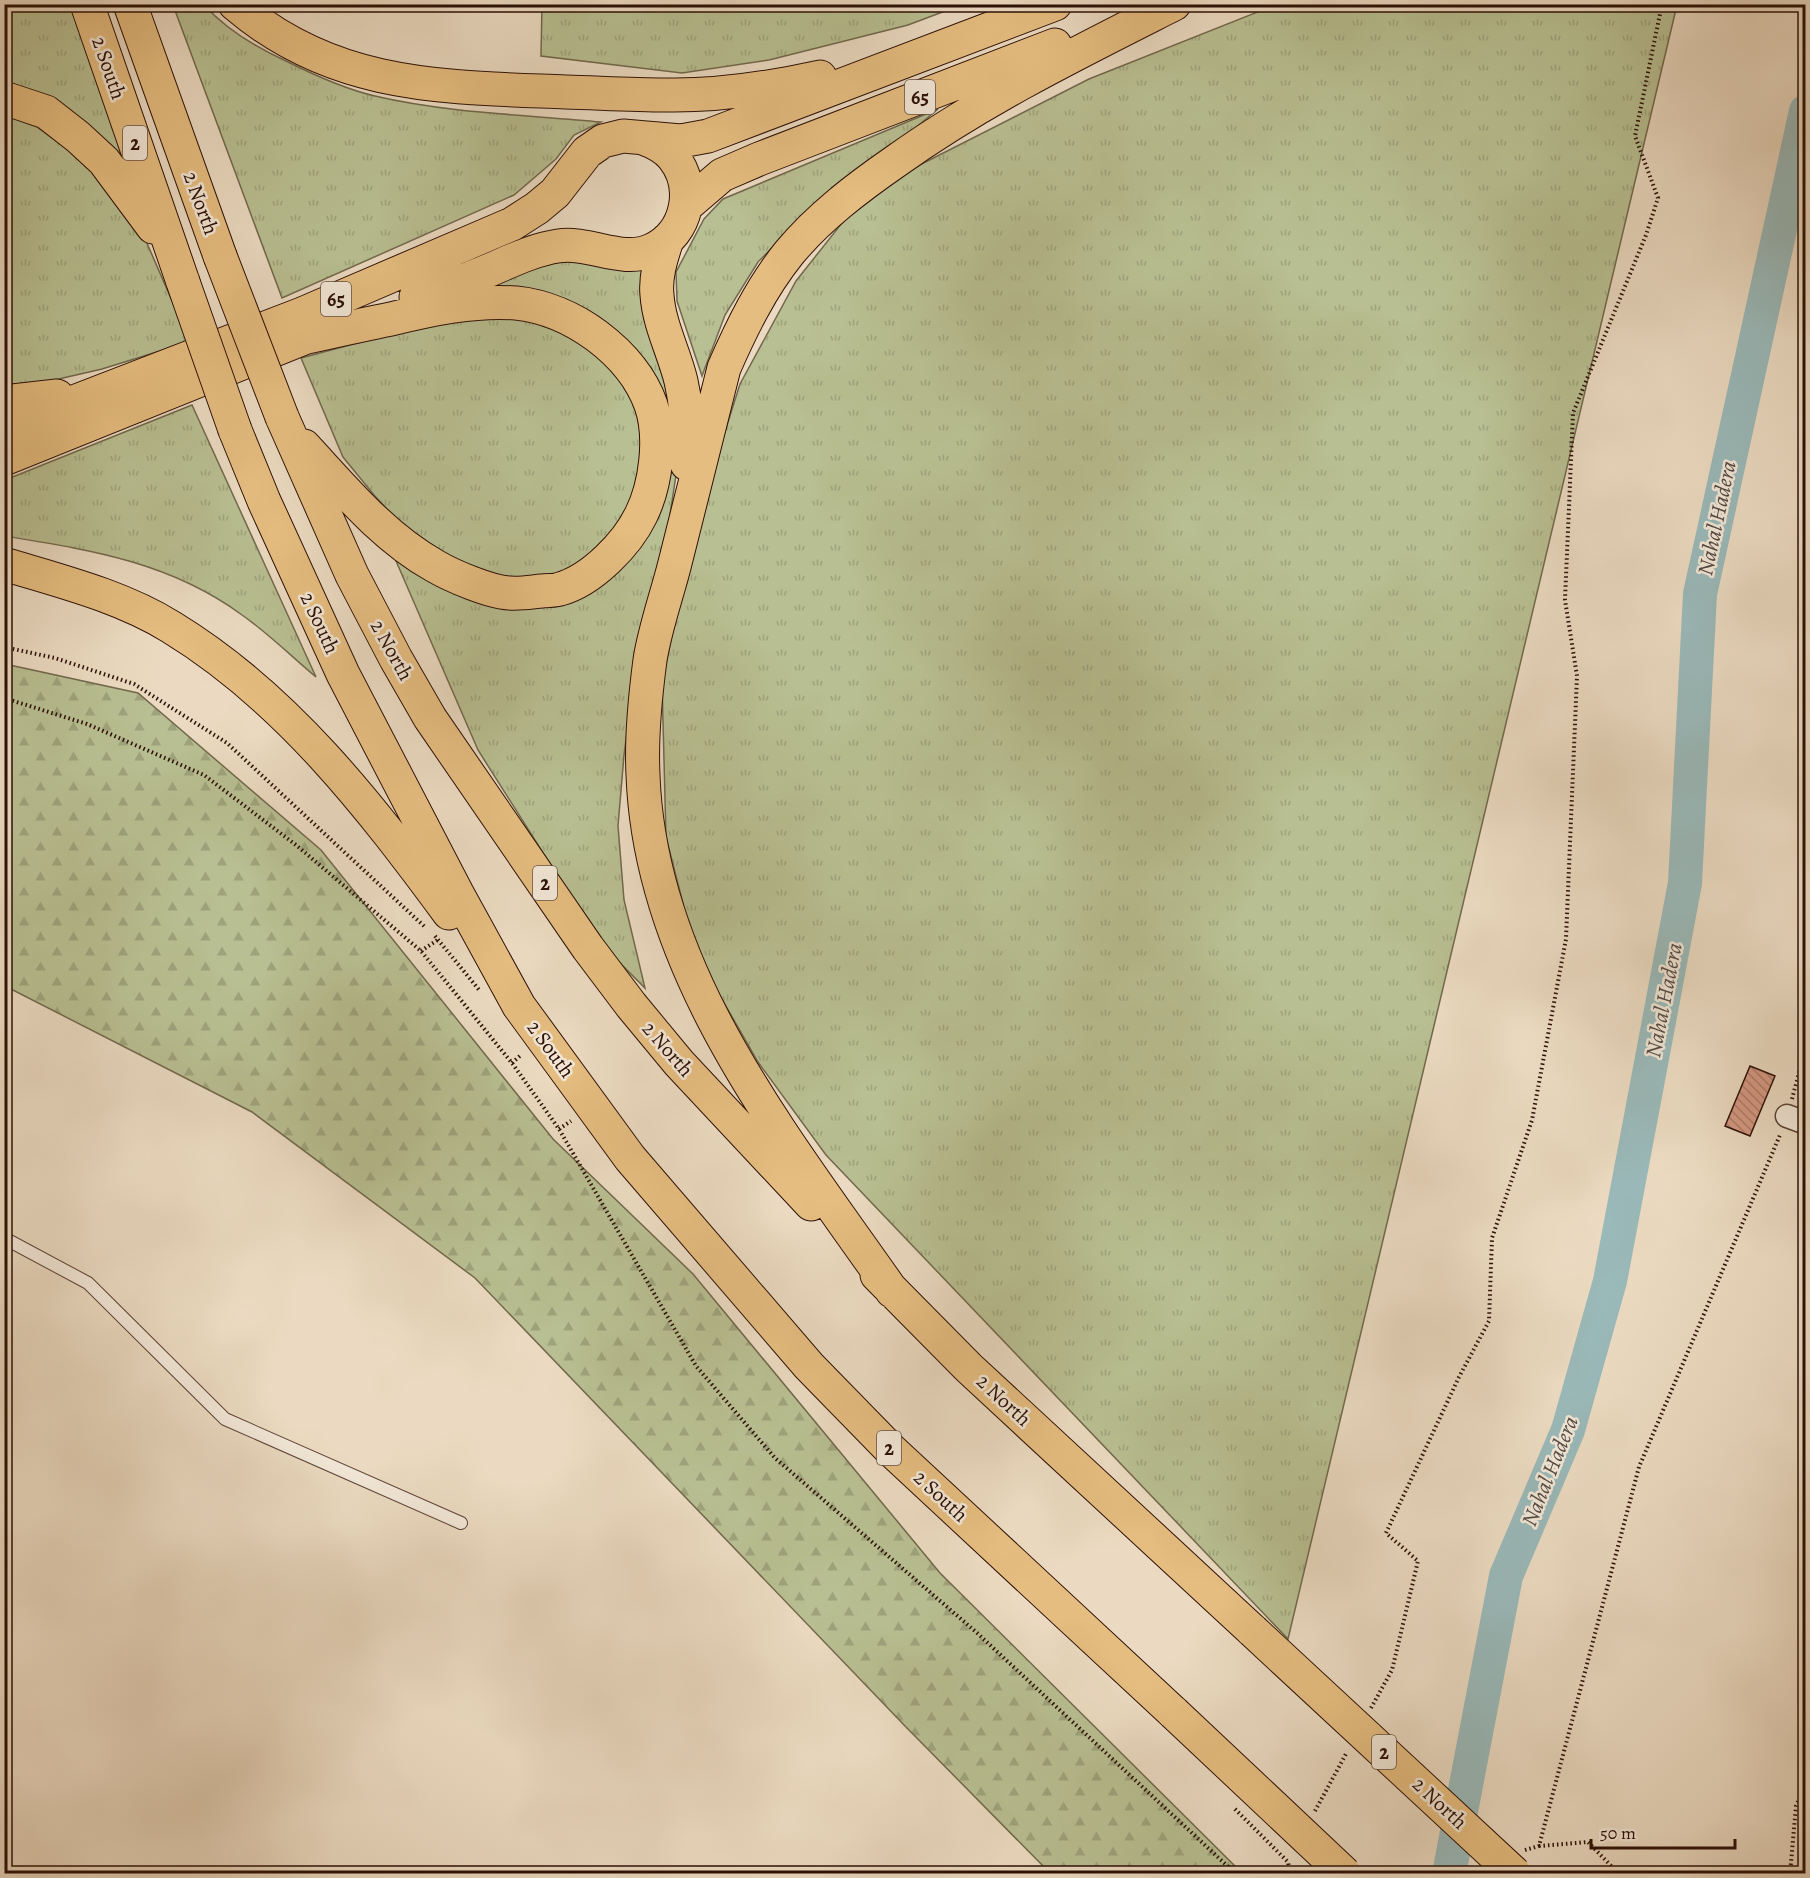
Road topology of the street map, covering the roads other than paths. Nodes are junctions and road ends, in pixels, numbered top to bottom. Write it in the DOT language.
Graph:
graph roads {
  1 [pos="87,4"];
  2 [pos="130,4"];
  3 [pos="235,4"];
  4 [pos="1055,4"];
  5 [pos="1161,4"];
  6 [pos="1174,4"];
  7 [pos="924,53"];
  8 [pos="4,98"];
  9 [pos="642,138"];
  10 [pos="687,205"];
  11 [pos="667,240"];
  12 [pos="181,277"];
  13 [pos="299,339"];
  14 [pos="154,370"];
  15 [pos="4,402"];
  16 [pos="285,423"];
  17 [pos="4,429"];
  18 [pos="4,459"];
  19 [pos="4,564"];
  20 [pos="674,567"];
  21 [pos="519,1005"];
  22 [pos="4,1238"];
  23 [pos="892,1291"];
  24 [pos="461,1523"];
  25 [pos="1516,1863"];
  26 [pos="1345,1874"];
  1 -- 12 [label="highway, 2 South / 2"];
  2 -- 16 [label="highway, 2 North / 2, bridge"];
  3 -- 7 [label="highway"];
  4 -- 7 [label="highway, 65"];
  5 -- 10 [label="highway, 65"];
  6 -- 20 [label="highway"];
  7 -- 9 [label="highway, 65"];
  8 -- 12 [label="highway"];
  9 -- 10 [label="highway"];
  9 -- 14 [label="highway, 65"];
  10 -- 11 [label="highway, 65"];
  11 -- 13 [label="highway, 65"];
  11 -- 20 [label="highway"];
  12 -- 21 [label="highway, 2 South / 2, bridge"];
  13 -- 16 [label="highway"];
  13 -- 18 [label="highway, 65"];
  14 -- 15 [label="highway"];
  14 -- 17 [label="highway, 65"];
  16 -- 23 [label="highway, 2 North / 2"];
  19 -- 21 [label="highway"];
  20 -- 23 [label="highway"];
  21 -- 26 [label="highway, 2 South / 2, bridge"];
  22 -- 24 [label="lane"];
  23 -- 25 [label="highway, 2 North / 2, bridge"];
}
